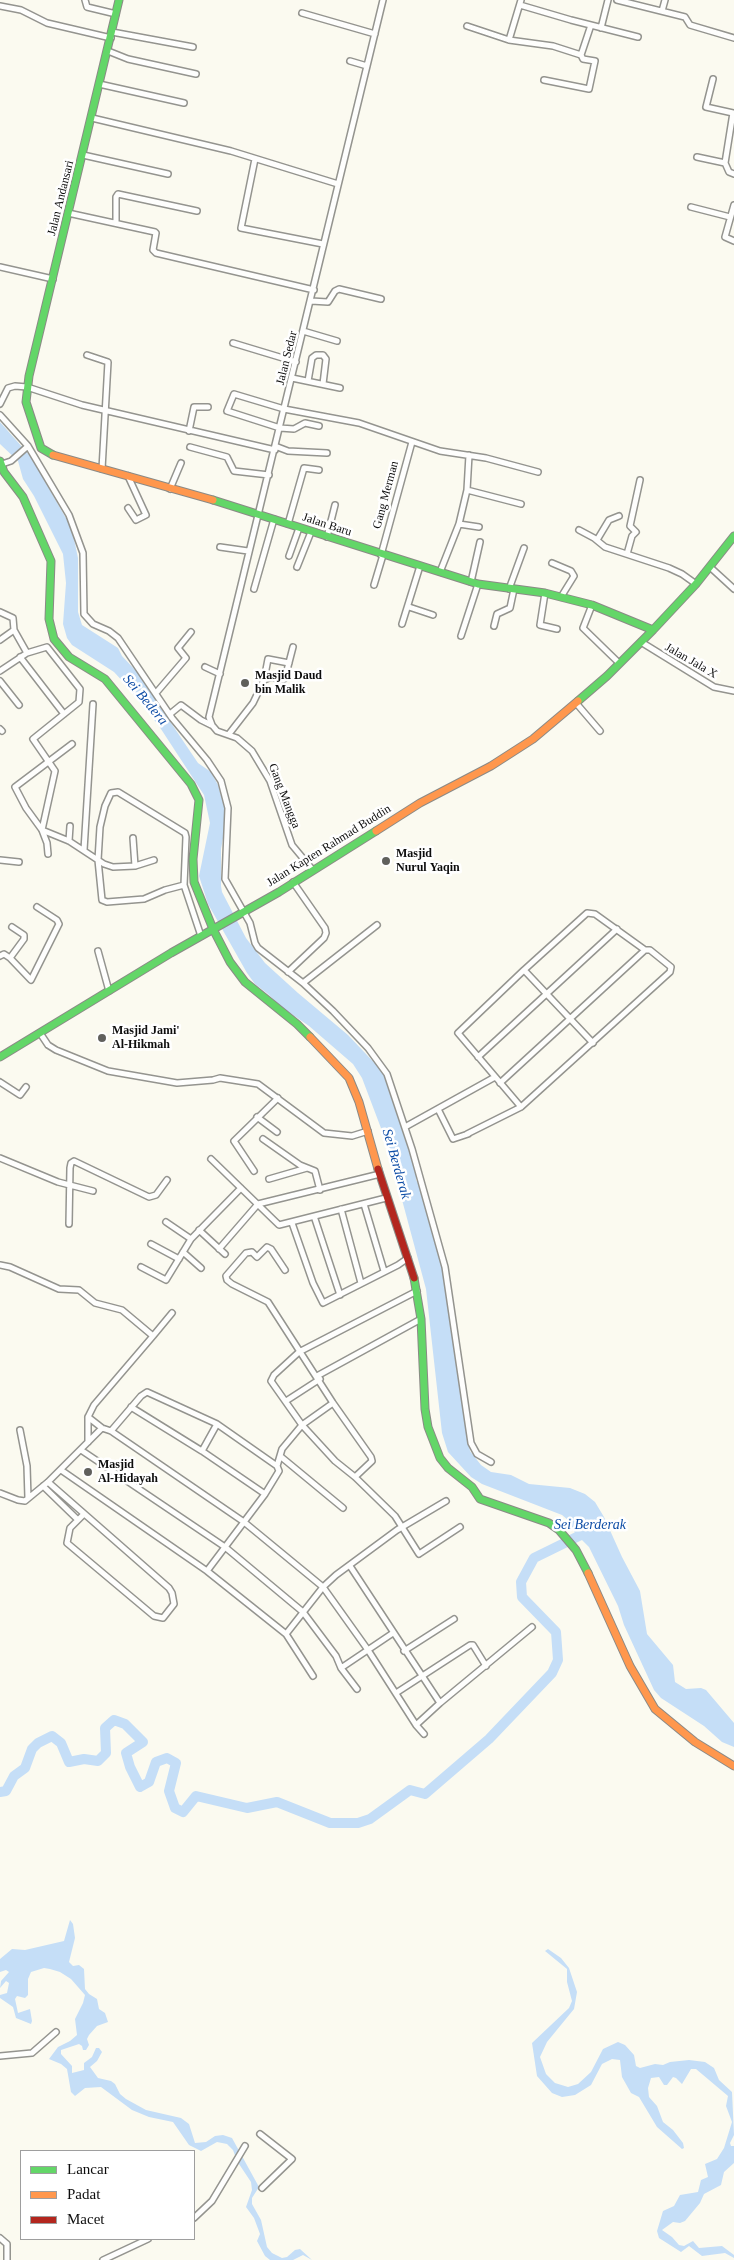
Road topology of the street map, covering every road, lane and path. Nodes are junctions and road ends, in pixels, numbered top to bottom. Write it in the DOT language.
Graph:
graph roads {
  1 [pos="85,0"];
  2 [pos="119,0"];
  3 [pos="383,0"];
  4 [pos="608,0"];
  5 [pos="617,0"];
  6 [pos="665,0"];
  7 [pos="520,2"];
  8 [pos="0,6"];
  9 [pos="662,11"];
  10 [pos="302,13"];
  11 [pos="116,14"];
  12 [pos="591,25"];
  13 [pos="467,26"];
  14 [pos="601,28"];
  15 [pos="375,34"];
  16 [pos="111,35"];
  17 [pos="638,37"];
  18 [pos="734,38"];
  19 [pos="509,40"];
  20 [pos="193,47"];
  21 [pos="108,51"];
  22 [pos="581,56"];
  23 [pos="350,61"];
  24 [pos="367,66"];
  25 [pos="196,74"];
  26 [pos="713,78"];
  27 [pos="544,80"];
  28 [pos="99,84"];
  29 [pos="184,103"];
  30 [pos="733,114"];
  31 [pos="92,118"];
  32 [pos="83,155"];
  33 [pos="697,157"];
  34 [pos="255,159"];
  35 [pos="725,164"];
  36 [pos="168,174"];
  37 [pos="734,174"];
  38 [pos="338,184"];
  39 [pos="734,205"];
  40 [pos="691,207"];
  41 [pos="197,210"];
  42 [pos="68,213"];
  43 [pos="730,217"];
  44 [pos="116,222"];
  45 [pos="734,241"];
  46 [pos="323,244"];
  47 [pos="0,267"];
  48 [pos="53,279"];
  49 [pos="314,290"];
  50 [pos="381,299"];
  51 [pos="312,300"];
  52 [pos="304,331"];
  53 [pos="336,341"];
  54 [pos="233,343"];
  55 [pos="87,355"];
  56 [pos="296,362"];
  57 [pos="292,378"];
  58 [pos="308,381"];
  59 [pos="323,384"];
  60 [pos="28,387"];
  61 [pos="340,388"];
  62 [pos="26,402"];
  63 [pos="0,404"];
  64 [pos="208,407"];
  65 [pos="284,410"];
  66 [pos="106,411"];
  67 [pos="0,415"];
  68 [pos="319,426"];
  69 [pos="280,428"];
  70 [pos="189,431"];
  71 [pos="412,442"];
  72 [pos="27,448"];
  73 [pos="190,448"];
  74 [pos="275,448"];
  75 [pos="327,453"];
  76 [pos="469,455"];
  77 [pos="181,463"];
  78 [pos="2,469"];
  79 [pos="102,469"];
  80 [pos="319,470"];
  81 [pos="538,472"];
  82 [pos="269,475"];
  83 [pos="128,476"];
  84 [pos="640,480"];
  85 [pos="170,489"];
  86 [pos="467,490"];
  87 [pos="522,504"];
  88 [pos="335,505"];
  89 [pos="128,508"];
  90 [pos="258,513"];
  91 [pos="619,516"];
  92 [pos="274,519"];
  93 [pos="288,524"];
  94 [pos="459,524"];
  95 [pos="478,527"];
  96 [pos="299,528"];
  97 [pos="579,530"];
  98 [pos="312,532"];
  99 [pos="734,536"];
  100 [pos="327,537"];
  101 [pos="597,540"];
  102 [pos="480,542"];
  103 [pos="220,547"];
  104 [pos="524,548"];
  105 [pos="248,552"];
  106 [pos="627,554"];
  107 [pos="382,555"];
  108 [pos="289,556"];
  109 [pos="552,563"];
  110 [pos="420,566"];
  111 [pos="297,567"];
  112 [pos="710,567"];
  113 [pos="440,572"];
  114 [pos="474,583"];
  115 [pos="696,584"];
  116 [pos="374,585"];
  117 [pos="254,589"];
  118 [pos="512,589"];
  119 [pos="734,589"];
  120 [pos="544,593"];
  121 [pos="561,597"];
  122 [pos="592,605"];
  123 [pos="409,607"];
  124 [pos="0,612"];
  125 [pos="432,615"];
  126 [pos="402,624"];
  127 [pos="494,626"];
  128 [pos="557,629"];
  129 [pos="14,630"];
  130 [pos="653,630"];
  131 [pos="190,632"];
  132 [pos="462,636"];
  133 [pos="0,640"];
  134 [pos="641,642"];
  135 [pos="293,647"];
  136 [pos="28,652"];
  137 [pos="20,657"];
  138 [pos="289,663"];
  139 [pos="619,663"];
  140 [pos="205,667"];
  141 [pos="0,671"];
  142 [pos="220,674"];
  143 [pos="264,680"];
  144 [pos="0,681"];
  145 [pos="734,691"];
  146 [pos="156,693"];
  147 [pos="576,703"];
  148 [pos="93,704"];
  149 [pos="19,705"];
  150 [pos="64,714"];
  151 [pos="170,714"];
  152 [pos="210,722"];
  153 [pos="600,731"];
  154 [pos="229,734"];
  155 [pos="72,744"];
  156 [pos="48,761"];
  157 [pos="70,826"];
  158 [pos="42,830"];
  159 [pos="133,838"];
  160 [pos="69,841"];
  161 [pos="84,850"];
  162 [pos="48,854"];
  163 [pos="0,860"];
  164 [pos="98,860"];
  165 [pos="154,860"];
  166 [pos="19,862"];
  167 [pos="135,866"];
  168 [pos="312,869"];
  169 [pos="293,882"];
  170 [pos="184,885"];
  171 [pos="37,907"];
  172 [pos="240,913"];
  173 [pos="377,926"];
  174 [pos="12,927"];
  175 [pos="213,929"];
  176 [pos="617,930"];
  177 [pos="201,936"];
  178 [pos="645,950"];
  179 [pos="98,951"];
  180 [pos="0,956"];
  181 [pos="10,958"];
  182 [pos="524,970"];
  183 [pos="288,972"];
  184 [pos="303,983"];
  185 [pos="109,992"];
  186 [pos="547,993"];
  187 [pos="570,1019"];
  188 [pos="40,1033"];
  189 [pos="593,1043"];
  190 [pos="0,1057"];
  191 [pos="478,1057"];
  192 [pos="495,1077"];
  193 [pos="0,1082"];
  194 [pos="500,1083"];
  195 [pos="26,1087"];
  196 [pos="278,1098"];
  197 [pos="521,1107"];
  198 [pos="438,1110"];
  199 [pos="258,1116"];
  200 [pos="405,1128"];
  201 [pos="368,1131"];
  202 [pos="277,1132"];
  203 [pos="263,1139"];
  204 [pos="0,1158"];
  205 [pos="211,1160"];
  206 [pos="307,1168"];
  207 [pos="254,1171"];
  208 [pos="380,1174"];
  209 [pos="269,1179"];
  210 [pos="167,1180"];
  211 [pos="69,1185"];
  212 [pos="242,1188"];
  213 [pos="320,1190"];
  214 [pos="93,1191"];
  215 [pos="386,1198"];
  216 [pos="258,1204"];
  217 [pos="364,1204"];
  218 [pos="341,1209"];
  219 [pos="314,1216"];
  220 [pos="166,1222"];
  221 [pos="292,1223"];
  222 [pos="69,1224"];
  223 [pos="199,1230"];
  224 [pos="192,1239"];
  225 [pos="151,1244"];
  226 [pos="219,1249"];
  227 [pos="183,1252"];
  228 [pos="225,1254"];
  229 [pos="408,1258"];
  230 [pos="179,1259"];
  231 [pos="0,1265"];
  232 [pos="140,1267"];
  233 [pos="201,1268"];
  234 [pos="285,1270"];
  235 [pos="384,1271"];
  236 [pos="361,1283"];
  237 [pos="417,1291"];
  238 [pos="340,1295"];
  239 [pos="172,1313"];
  240 [pos="421,1319"];
  241 [pos="153,1336"];
  242 [pos="299,1352"];
  243 [pos="318,1378"];
  244 [pos="286,1401"];
  245 [pos="333,1403"];
  246 [pos="131,1406"];
  247 [pos="88,1417"];
  248 [pos="217,1424"];
  249 [pos="302,1425"];
  250 [pos="102,1428"];
  251 [pos="20,1430"];
  252 [pos="111,1432"];
  253 [pos="88,1442"];
  254 [pos="82,1450"];
  255 [pos="202,1451"];
  256 [pos="280,1456"];
  257 [pos="491,1462"];
  258 [pos="278,1466"];
  259 [pos="60,1470"];
  260 [pos="355,1477"];
  261 [pos="48,1482"];
  262 [pos="43,1486"];
  263 [pos="0,1493"];
  264 [pos="265,1494"];
  265 [pos="28,1498"];
  266 [pos="446,1501"];
  267 [pos="72,1504"];
  268 [pos="343,1508"];
  269 [pos="68,1509"];
  270 [pos="84,1514"];
  271 [pos="78,1520"];
  272 [pos="244,1522"];
  273 [pos="460,1527"];
  274 [pos="402,1528"];
  275 [pos="225,1547"];
  276 [pos="350,1566"];
  277 [pos="207,1571"];
  278 [pos="323,1587"];
  279 [pos="303,1612"];
  280 [pos="454,1619"];
  281 [pos="532,1627"];
  282 [pos="286,1634"];
  283 [pos="393,1634"];
  284 [pos="368,1650"];
  285 [pos="404,1651"];
  286 [pos="486,1666"];
  287 [pos="341,1668"];
  288 [pos="420,1675"];
  289 [pos="313,1676"];
  290 [pos="357,1689"];
  291 [pos="396,1693"];
  292 [pos="440,1703"];
  293 [pos="416,1725"];
  294 [pos="424,1734"];
  295 [pos="734,1766"];
  296 [pos="56,2032"];
  297 [pos="0,2056"];
  298 [pos="260,2134"];
  299 [pos="245,2146"];
  300 [pos="262,2188"];
  301 [pos="195,2217"];
  302 [pos="0,2238"];
  303 [pos="146,2240"];
  304 [pos="6,2260"];
  305 [pos="104,2260"];
  1 -- 11 [label="street"];
  2 -- 11 [label="street, Jalan Andansari"];
  3 -- 15 [label="street, Jalan Sedar"];
  4 -- 14 [label="street"];
  5 -- 9 [label="street"];
  6 -- 9 [label="street"];
  7 -- 12 [label="street"];
  7 -- 19 [label="street"];
  8 -- 16 [label="street"];
  9 -- 18 [label="street"];
  10 -- 15 [label="street"];
  11 -- 16 [label="street, Jalan Andansari"];
  12 -- 14 [label="street"];
  12 -- 22 [label="street"];
  13 -- 19 [label="street"];
  14 -- 17 [label="street"];
  15 -- 24 [label="street, Jalan Sedar"];
  16 -- 20 [label="street"];
  16 -- 21 [label="street, Jalan Andansari"];
  19 -- 22 [label="street"];
  21 -- 25 [label="street"];
  21 -- 28 [label="street, Jalan Andansari"];
  22 -- 27 [label="street"];
  23 -- 24 [label="street"];
  24 -- 38 [label="street, Jalan Sedar"];
  26 -- 30 [label="street"];
  28 -- 29 [label="street"];
  28 -- 31 [label="street, Jalan Andansari"];
  30 -- 35 [label="street"];
  31 -- 32 [label="street, Jalan Andansari"];
  31 -- 34 [label="street"];
  32 -- 36 [label="street"];
  32 -- 42 [label="street, Jalan Andansari"];
  33 -- 35 [label="street"];
  34 -- 38 [label="street"];
  34 -- 46 [label="street"];
  35 -- 37 [label="street"];
  38 -- 46 [label="street, Jalan Sedar"];
  39 -- 43 [label="street"];
  40 -- 43 [label="street"];
  41 -- 44 [label="street"];
  42 -- 44 [label="street"];
  42 -- 48 [label="street, Jalan Andansari"];
  43 -- 45 [label="street"];
  44 -- 49 [label="street"];
  46 -- 49 [label="street, Jalan Sedar"];
  47 -- 48 [label="street"];
  48 -- 60 [label="street, Jalan Andansari"];
  49 -- 51 [label="street, Jalan Sedar"];
  50 -- 51 [label="street"];
  51 -- 52 [label="street, Jalan Sedar"];
  52 -- 53 [label="street"];
  52 -- 56 [label="street, Jalan Sedar"];
  54 -- 56 [label="street"];
  55 -- 66 [label="street"];
  56 -- 57 [label="street, Jalan Sedar"];
  57 -- 58 [label="street"];
  57 -- 65 [label="street, Jalan Sedar"];
  58 -- 59 [label="street"];
  58 -- 59 [label="street"];
  59 -- 61 [label="street"];
  60 -- 62 [label="street, Jalan Andansari"];
  60 -- 63 [label="street"];
  60 -- 66 [label="street"];
  62 -- 79 [label="street, Jalan Baru"];
  64 -- 70 [label="street"];
  65 -- 69 [label="street, Jalan Sedar"];
  65 -- 69 [label="street"];
  65 -- 71 [label="street"];
  66 -- 70 [label="street"];
  66 -- 79 [label="street"];
  67 -- 72 [label="street"];
  68 -- 69 [label="street"];
  69 -- 74 [label="street, Jalan Sedar"];
  70 -- 74 [label="street"];
  71 -- 76 [label="street"];
  71 -- 107 [label="street, Gang Merman"];
  72 -- 78 [label="street"];
  72 -- 146 [label="street"];
  73 -- 82 [label="street"];
  74 -- 75 [label="street"];
  74 -- 82 [label="street, Jalan Sedar"];
  76 -- 81 [label="street"];
  76 -- 86 [label="street"];
  77 -- 85 [label="street"];
  78 -- 175 [label="street"];
  79 -- 83 [label="street, Jalan Baru"];
  80 -- 93 [label="street"];
  82 -- 90 [label="street, Jalan Sedar"];
  83 -- 85 [label="street, Jalan Baru"];
  83 -- 89 [label="street"];
  84 -- 106 [label="street"];
  85 -- 90 [label="street, Jalan Baru"];
  86 -- 87 [label="street"];
  86 -- 94 [label="street"];
  88 -- 100 [label="street"];
  90 -- 92 [label="street, Jalan Baru"];
  90 -- 105 [label="street, Jalan Sedar"];
  91 -- 101 [label="street"];
  92 -- 93 [label="street, Jalan Baru"];
  92 -- 117 [label="street"];
  93 -- 96 [label="street, Jalan Baru"];
  94 -- 95 [label="street"];
  94 -- 113 [label="street"];
  96 -- 98 [label="street, Jalan Baru"];
  96 -- 108 [label="street"];
  97 -- 101 [label="street"];
  98 -- 100 [label="street, Jalan Baru"];
  98 -- 111 [label="street"];
  99 -- 112 [label="street, Jalan Kapten Rahmad Buddin"];
  100 -- 107 [label="street, Jalan Baru"];
  101 -- 106 [label="street"];
  102 -- 114 [label="street"];
  103 -- 105 [label="street"];
  104 -- 118 [label="street"];
  105 -- 142 [label="street, Jalan Sedar"];
  106 -- 115 [label="street"];
  107 -- 110 [label="street, Jalan Baru"];
  107 -- 116 [label="street, Gang Merman"];
  109 -- 121 [label="street"];
  110 -- 113 [label="street, Jalan Baru"];
  110 -- 123 [label="street"];
  112 -- 115 [label="street, Jalan Kapten Rahmad Buddin"];
  112 -- 119 [label="street"];
  113 -- 114 [label="street, Jalan Baru"];
  114 -- 118 [label="street, Jalan Baru"];
  114 -- 132 [label="street"];
  115 -- 130 [label="street, Jalan Kapten Rahmad Buddin"];
  118 -- 120 [label="street, Jalan Baru"];
  118 -- 127 [label="street"];
  120 -- 121 [label="street, Jalan Baru"];
  120 -- 128 [label="street"];
  121 -- 122 [label="street, Jalan Baru"];
  122 -- 130 [label="street, Jalan Baru"];
  122 -- 139 [label="street"];
  123 -- 125 [label="street"];
  123 -- 126 [label="street"];
  124 -- 129 [label="street"];
  129 -- 133 [label="street"];
  129 -- 136 [label="street"];
  130 -- 134 [label="street, Jalan Kapten Rahmad Buddin"];
  131 -- 146 [label="street"];
  134 -- 139 [label="street, Jalan Kapten Rahmad Buddin"];
  134 -- 145 [label="street, Jalan Jala X"];
  135 -- 138 [label="street"];
  136 -- 137 [label="street"];
  136 -- 150 [label="street"];
  137 -- 141 [label="street"];
  137 -- 150 [label="street"];
  138 -- 143 [label="street"];
  138 -- 143 [label="street"];
  139 -- 147 [label="street, Jalan Kapten Rahmad Buddin"];
  140 -- 142 [label="street"];
  142 -- 152 [label="street, Jalan Sedar"];
  143 -- 154 [label="street"];
  144 -- 149 [label="street"];
  146 -- 151 [label="street"];
  147 -- 153 [label="street"];
  147 -- 168 [label="street, Jalan Kapten Rahmad Buddin"];
  148 -- 161 [label="street"];
  150 -- 156 [label="street"];
  151 -- 152 [label="street, Gang Mangga"];
  151 -- 172 [label="street"];
  152 -- 154 [label="street, Gang Mangga"];
  154 -- 168 [label="street, Gang Mangga"];
  155 -- 156 [label="street"];
  156 -- 158 [label="street"];
  156 -- 158 [label="street"];
  157 -- 160 [label="street"];
  158 -- 160 [label="street"];
  158 -- 162 [label="street"];
  159 -- 167 [label="street"];
  160 -- 161 [label="street"];
  161 -- 164 [label="street"];
  163 -- 166 [label="street"];
  164 -- 167 [label="street"];
  164 -- 170 [label="street"];
  164 -- 170 [label="street"];
  165 -- 167 [label="street"];
  168 -- 169 [label="street, Jalan Kapten Rahmad Buddin"];
  169 -- 172 [label="street, Jalan Kapten Rahmad Buddin"];
  169 -- 183 [label="street"];
  170 -- 177 [label="street"];
  171 -- 181 [label="street"];
  172 -- 175 [label="street, Jalan Kapten Rahmad Buddin"];
  172 -- 183 [label="street"];
  173 -- 184 [label="street"];
  174 -- 181 [label="street"];
  175 -- 177 [label="street, Jalan Kapten Rahmad Buddin"];
  175 -- 201 [label="street"];
  176 -- 178 [label="street"];
  176 -- 182 [label="street"];
  176 -- 186 [label="street"];
  177 -- 185 [label="street, Jalan Kapten Rahmad Buddin"];
  178 -- 187 [label="street"];
  178 -- 189 [label="street"];
  179 -- 185 [label="street"];
  180 -- 181 [label="street"];
  182 -- 186 [label="street"];
  182 -- 191 [label="street"];
  183 -- 184 [label="street"];
  184 -- 200 [label="street"];
  185 -- 188 [label="street, Jalan Kapten Rahmad Buddin"];
  186 -- 187 [label="street"];
  186 -- 191 [label="street"];
  187 -- 189 [label="street"];
  187 -- 194 [label="street"];
  188 -- 190 [label="street, Jalan Kapten Rahmad Buddin"];
  188 -- 196 [label="street"];
  189 -- 197 [label="street"];
  191 -- 192 [label="street"];
  192 -- 194 [label="street"];
  192 -- 198 [label="street"];
  193 -- 195 [label="street"];
  194 -- 197 [label="street"];
  196 -- 199 [label="street"];
  196 -- 201 [label="street"];
  197 -- 198 [label="street"];
  198 -- 200 [label="street"];
  199 -- 202 [label="street"];
  199 -- 207 [label="street"];
  200 -- 257 [label="street"];
  201 -- 208 [label="street"];
  203 -- 206 [label="street"];
  204 -- 211 [label="street"];
  205 -- 212 [label="street"];
  206 -- 209 [label="street"];
  206 -- 213 [label="street"];
  208 -- 213 [label="street"];
  208 -- 215 [label="street"];
  210 -- 211 [label="street"];
  211 -- 214 [label="street"];
  211 -- 222 [label="street"];
  212 -- 216 [label="street"];
  212 -- 223 [label="street"];
  213 -- 216 [label="street"];
  215 -- 217 [label="street"];
  215 -- 229 [label="street"];
  216 -- 221 [label="street"];
  216 -- 226 [label="street"];
  217 -- 218 [label="street"];
  217 -- 235 [label="street"];
  218 -- 219 [label="street"];
  218 -- 236 [label="street"];
  219 -- 221 [label="street"];
  219 -- 238 [label="street"];
  220 -- 224 [label="street"];
  221 -- 238 [label="street"];
  223 -- 224 [label="street"];
  223 -- 226 [label="street"];
  224 -- 227 [label="street"];
  225 -- 230 [label="street"];
  226 -- 228 [label="street"];
  227 -- 230 [label="street"];
  227 -- 233 [label="street"];
  229 -- 235 [label="street"];
  229 -- 237 [label="street"];
  230 -- 232 [label="street"];
  231 -- 241 [label="street"];
  234 -- 242 [label="street"];
  235 -- 236 [label="street"];
  236 -- 238 [label="street"];
  237 -- 240 [label="street"];
  237 -- 242 [label="street"];
  239 -- 241 [label="street"];
  240 -- 243 [label="street"];
  240 -- 295 [label="street"];
  241 -- 247 [label="street"];
  242 -- 243 [label="street"];
  242 -- 244 [label="street"];
  243 -- 244 [label="street"];
  243 -- 245 [label="street"];
  244 -- 249 [label="street"];
  245 -- 249 [label="street"];
  245 -- 260 [label="street"];
  246 -- 248 [label="street"];
  246 -- 252 [label="street"];
  246 -- 255 [label="street"];
  247 -- 250 [label="street"];
  247 -- 253 [label="street"];
  248 -- 255 [label="street"];
  248 -- 258 [label="street"];
  249 -- 256 [label="street"];
  249 -- 260 [label="street"];
  250 -- 252 [label="street"];
  250 -- 253 [label="street"];
  251 -- 265 [label="street"];
  252 -- 272 [label="street"];
  253 -- 254 [label="street"];
  254 -- 259 [label="street"];
  254 -- 275 [label="street"];
  255 -- 264 [label="street"];
  256 -- 258 [label="street"];
  256 -- 268 [label="street"];
  258 -- 264 [label="street"];
  259 -- 261 [label="street"];
  259 -- 277 [label="street"];
  260 -- 274 [label="street"];
  261 -- 262 [label="street"];
  261 -- 267 [label="street"];
  262 -- 265 [label="street"];
  262 -- 269 [label="street"];
  263 -- 265 [label="street"];
  264 -- 272 [label="street"];
  266 -- 274 [label="street"];
  267 -- 269 [label="street"];
  267 -- 270 [label="street"];
  269 -- 271 [label="street"];
  270 -- 271 [label="street"];
  270 -- 271 [label="street"];
  272 -- 275 [label="street"];
  272 -- 278 [label="street"];
  273 -- 274 [label="street"];
  274 -- 276 [label="street"];
  275 -- 277 [label="street"];
  275 -- 279 [label="street"];
  276 -- 278 [label="street"];
  276 -- 283 [label="street"];
  277 -- 282 [label="street"];
  278 -- 279 [label="street"];
  278 -- 284 [label="street"];
  279 -- 282 [label="street"];
  279 -- 287 [label="street"];
  280 -- 285 [label="street"];
  281 -- 286 [label="street"];
  282 -- 289 [label="street"];
  283 -- 284 [label="street"];
  283 -- 285 [label="street"];
  284 -- 287 [label="street"];
  284 -- 291 [label="street"];
  285 -- 288 [label="street"];
  286 -- 288 [label="street"];
  286 -- 292 [label="street"];
  287 -- 290 [label="street"];
  288 -- 291 [label="street"];
  288 -- 292 [label="street"];
  291 -- 293 [label="street"];
  292 -- 293 [label="street"];
  293 -- 294 [label="street"];
  296 -- 297 [label="street"];
  298 -- 300 [label="street"];
  299 -- 301 [label="street"];
  302 -- 304 [label="street"];
  303 -- 305 [label="street"];
}
